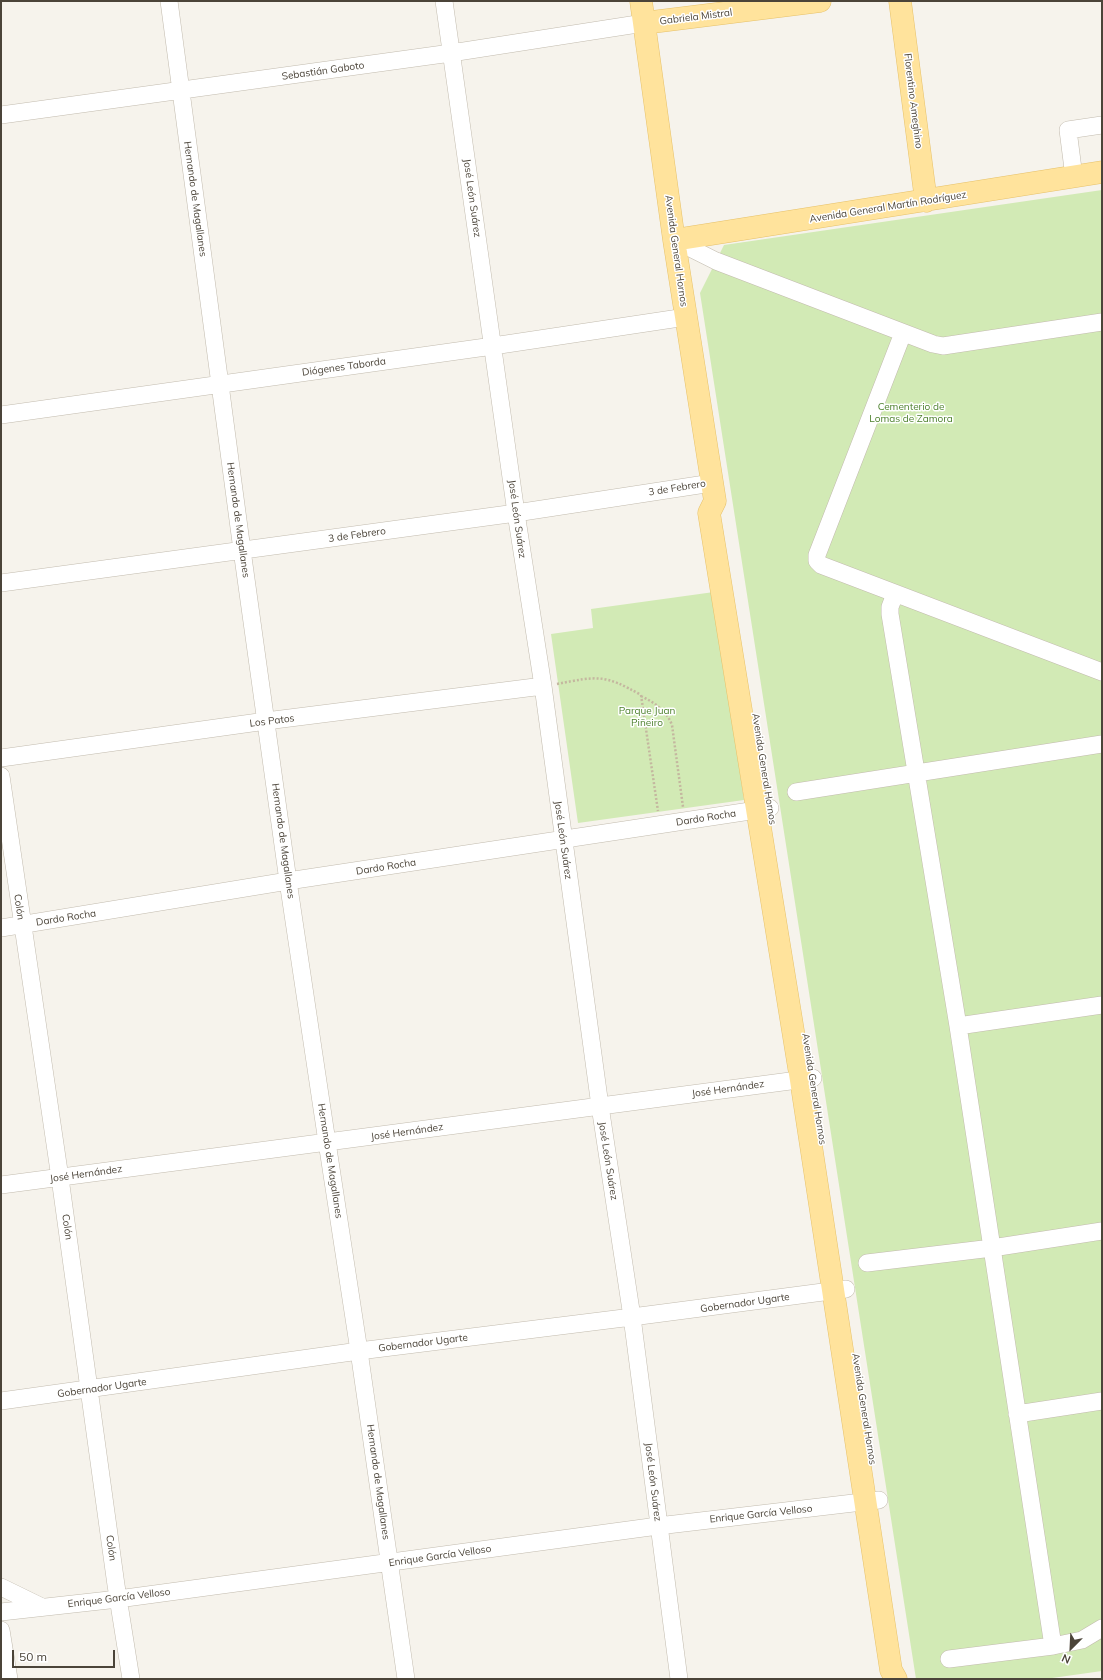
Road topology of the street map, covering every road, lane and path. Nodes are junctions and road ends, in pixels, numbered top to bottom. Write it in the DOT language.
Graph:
graph roads {
  1 [pos="169,1"];
  2 [pos="444,1"];
  3 [pos="641,1"];
  4 [pos="820,1"];
  5 [pos="900,1"];
  6 [pos="644,23"];
  7 [pos="451,53"];
  8 [pos="181,90"];
  9 [pos="1,114"];
  10 [pos="1102,124"];
  11 [pos="1102,172"];
  12 [pos="1074,177"];
  13 [pos="926,201"];
  14 [pos="674,240"];
  15 [pos="686,317"];
  16 [pos="1102,322"];
  17 [pos="903,333"];
  18 [pos="493,346"];
  19 [pos="220,384"];
  20 [pos="1,415"];
  21 [pos="713,492"];
  22 [pos="516,513"];
  23 [pos="242,550"];
  24 [pos="1,583"];
  25 [pos="895,594"];
  26 [pos="1102,672"];
  27 [pos="543,686"];
  28 [pos="641,695"];
  29 [pos="266,721"];
  30 [pos="1102,744"];
  31 [pos="1,758"];
  32 [pos="917,772"];
  33 [pos="1,776"];
  34 [pos="796,792"];
  35 [pos="764,809"];
  36 [pos="685,822"];
  37 [pos="660,825"];
  38 [pos="563,840"];
  39 [pos="288,881"];
  40 [pos="22,925"];
  41 [pos="1,928"];
  42 [pos="1102,1005"];
  43 [pos="958,1026"];
  44 [pos="807,1079"];
  45 [pos="600,1106"];
  46 [pos="326,1142"];
  47 [pos="60,1178"];
  48 [pos="1,1185"];
  49 [pos="1102,1231"];
  50 [pos="992,1248"];
  51 [pos="867,1264"];
  52 [pos="840,1290"];
  53 [pos="632,1317"];
  54 [pos="360,1351"];
  55 [pos="88,1390"];
  56 [pos="1,1401"];
  57 [pos="1102,1401"];
  58 [pos="1017,1414"];
  59 [pos="872,1501"];
  60 [pos="658,1526"];
  61 [pos="389,1563"];
  62 [pos="1,1587"];
  63 [pos="118,1599"];
  64 [pos="42,1607"];
  65 [pos="1,1612"];
  66 [pos="1102,1628"];
  67 [pos="1,1630"];
  68 [pos="1053,1646"];
  69 [pos="949,1659"];
  70 [pos="9,1679"];
  71 [pos="131,1679"];
  72 [pos="406,1679"];
  73 [pos="679,1679"];
  74 [pos="896,1679"];
  75 [pos="901,1679"];
  1 -- 8 [label="street, Hernando de Magallanes"];
  2 -- 7 [label="street, José León Suárez"];
  3 -- 6 [label="main road, Avenida General Hornos"];
  4 -- 6 [label="main road, Gabriela Mistral"];
  5 -- 13 [label="main road, Florentino Ameghino"];
  6 -- 7 [label="street, Sebastián Gaboto"];
  6 -- 14 [label="main road, Avenida General Hornos"];
  7 -- 8 [label="street, Sebastián Gaboto"];
  7 -- 18 [label="street, José León Suárez"];
  8 -- 9 [label="street, Sebastián Gaboto"];
  8 -- 19 [label="street, Hernando de Magallanes"];
  10 -- 12 [label="street"];
  11 -- 12 [label="main road, Avenida General Martín Rodríguez"];
  12 -- 13 [label="main road, Avenida General Martín Rodríguez"];
  13 -- 14 [label="main road, Avenida General Martín Rodríguez"];
  14 -- 15 [label="main road, Avenida General Hornos"];
  14 -- 17 [label="street"];
  15 -- 18 [label="street, Diógenes Taborda"];
  15 -- 21 [label="main road, Avenida General Hornos"];
  16 -- 17 [label="street"];
  17 -- 25 [label="street"];
  18 -- 19 [label="street, Diógenes Taborda"];
  18 -- 22 [label="street, José León Suárez"];
  19 -- 20 [label="street, Diógenes Taborda"];
  19 -- 23 [label="street, Hernando de Magallanes"];
  21 -- 22 [label="street, 3 de Febrero"];
  21 -- 35 [label="main road, Avenida General Hornos"];
  22 -- 23 [label="street, 3 de Febrero"];
  22 -- 27 [label="street, José León Suárez"];
  23 -- 24 [label="street, 3 de Febrero"];
  23 -- 29 [label="street, Hernando de Magallanes"];
  25 -- 26 [label="street"];
  25 -- 32 [label="street"];
  27 -- 28 [label="path"];
  27 -- 29 [label="street, Los Patos"];
  27 -- 38 [label="street, José León Suárez"];
  28 -- 36 [label="path"];
  28 -- 37 [label="path"];
  29 -- 31 [label="street, Los Patos"];
  29 -- 39 [label="street, Hernando de Magallanes"];
  30 -- 32 [label="street"];
  32 -- 34 [label="street"];
  32 -- 43 [label="street"];
  33 -- 40 [label="street, Colón"];
  35 -- 36 [label="street, Dardo Rocha"];
  35 -- 44 [label="main road, Avenida General Hornos"];
  36 -- 37 [label="street, Dardo Rocha"];
  37 -- 38 [label="street, Dardo Rocha"];
  38 -- 39 [label="street, Dardo Rocha"];
  38 -- 45 [label="street, José León Suárez"];
  39 -- 40 [label="street, Dardo Rocha"];
  39 -- 46 [label="street, Hernando de Magallanes"];
  40 -- 41 [label="street, Dardo Rocha"];
  40 -- 47 [label="street, Colón"];
  42 -- 43 [label="street"];
  43 -- 50 [label="street"];
  44 -- 45 [label="street, José Hernández"];
  44 -- 52 [label="main road, Avenida General Hornos"];
  45 -- 46 [label="street, José Hernández"];
  45 -- 53 [label="street, José León Suárez"];
  46 -- 47 [label="street, José Hernández"];
  46 -- 54 [label="street, Hernando de Magallanes"];
  47 -- 48 [label="street, José Hernández"];
  47 -- 55 [label="street, Colón"];
  49 -- 50 [label="street"];
  50 -- 51 [label="street"];
  50 -- 58 [label="street"];
  52 -- 53 [label="street, Gobernador Ugarte"];
  52 -- 59 [label="main road, Avenida General Hornos"];
  53 -- 54 [label="street, Gobernador Ugarte"];
  53 -- 60 [label="street, José León Suárez"];
  54 -- 55 [label="street, Gobernador Ugarte"];
  54 -- 61 [label="street, Hernando de Magallanes"];
  55 -- 56 [label="street, Gobernador Ugarte"];
  55 -- 63 [label="street, Colón"];
  57 -- 58 [label="street"];
  58 -- 68 [label="street"];
  59 -- 60 [label="street, Enrique García Velloso"];
  59 -- 74 [label="main road, Avenida General Hornos"];
  59 -- 75 [label="main road, Avenida General Hornos"];
  60 -- 61 [label="street, Enrique García Velloso"];
  60 -- 73 [label="street, José León Suárez"];
  61 -- 63 [label="street, Enrique García Velloso"];
  61 -- 72 [label="street, Hernando de Magallanes"];
  62 -- 64 [label="street"];
  63 -- 64 [label="street, Enrique García Velloso"];
  63 -- 71 [label="street, Colón"];
  64 -- 65 [label="street, Enrique García Velloso"];
  66 -- 68 [label="street"];
  67 -- 70 [label="street"];
  68 -- 69 [label="street"];
}
